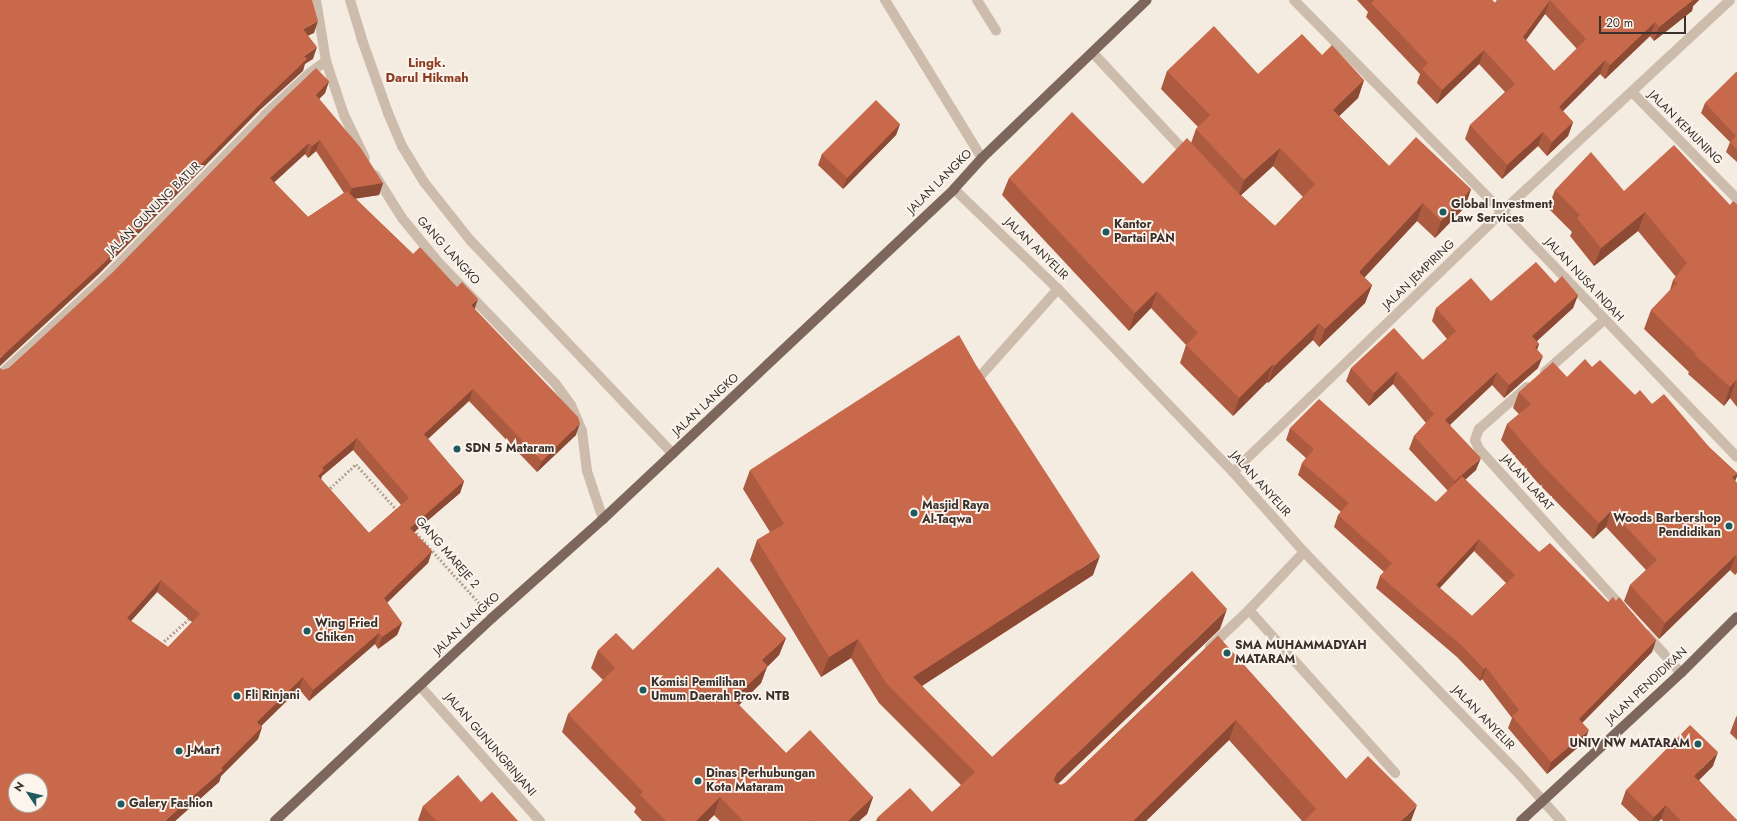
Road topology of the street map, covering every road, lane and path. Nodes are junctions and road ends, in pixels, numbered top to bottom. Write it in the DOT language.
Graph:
graph roads {
  1 [pos="316,0"];
  2 [pos="350,0"];
  3 [pos="886,0"];
  4 [pos="977,0"];
  5 [pos="1147,0"];
  6 [pos="1294,0"];
  7 [pos="1730,0"];
  8 [pos="996,32"];
  9 [pos="1092,53"];
  10 [pos="326,61"];
  11 [pos="1632,92"];
  12 [pos="982,158"];
  13 [pos="1193,160"];
  14 [pos="954,189"];
  15 [pos="1737,199"];
  16 [pos="1502,212"];
  17 [pos="1058,289"];
  18 [pos="1604,320"];
  19 [pos="0,375"];
  20 [pos="975,382"];
  21 [pos="672,454"];
  22 [pos="1737,457"];
  23 [pos="1233,472"];
  24 [pos="321,496"];
  25 [pos="403,517"];
  26 [pos="602,519"];
  27 [pos="414,529"];
  28 [pos="1304,552"];
  29 [pos="1249,610"];
  30 [pos="1628,614"];
  31 [pos="193,615"];
  32 [pos="1737,617"];
  33 [pos="492,618"];
  34 [pos="1638,626"];
  35 [pos="158,647"];
  36 [pos="1202,654"];
  37 [pos="1681,673"];
  38 [pos="420,686"];
  39 [pos="1395,773"];
  40 [pos="1542,801"];
  41 [pos="275,821"];
  42 [pos="540,821"];
  43 [pos="1521,821"];
  44 [pos="1561,821"];
  1 -- 10 [label="street, GANG LANGKO"];
  2 -- 21 [label="street"];
  3 -- 12 [label="street"];
  4 -- 8 [label="street"];
  5 -- 9 [label="main road, JALAN LANGKO"];
  6 -- 16 [label="street, JALAN NUSA INDAH"];
  7 -- 11 [label="street, JALAN JEMPIRING"];
  9 -- 12 [label="main road, JALAN LANGKO"];
  9 -- 13 [label="street"];
  10 -- 19 [label="street, JALAN GUNUNG BATUR"];
  10 -- 26 [label="street, GANG LANGKO"];
  11 -- 15 [label="street, JALAN KEMUNING"];
  11 -- 16 [label="street, JALAN JEMPIRING"];
  12 -- 14 [label="main road, JALAN LANGKO"];
  14 -- 17 [label="street, JALAN ANYELIR"];
  14 -- 21 [label="main road, JALAN LANGKO"];
  16 -- 18 [label="street, JALAN NUSA INDAH"];
  16 -- 23 [label="street, JALAN JEMPIRING"];
  17 -- 20 [label="street"];
  17 -- 23 [label="street, JALAN ANYELIR"];
  18 -- 22 [label="street, JALAN NUSA INDAH"];
  18 -- 30 [label="street, JALAN LARAT"];
  21 -- 26 [label="main road, JALAN LANGKO"];
  23 -- 28 [label="street, JALAN ANYELIR"];
  24 -- 25 [label="path, GANG MAREJE 2"];
  26 -- 33 [label="main road, JALAN LANGKO"];
  27 -- 33 [label="path, GANG MAREJE 2"];
  28 -- 29 [label="street"];
  28 -- 40 [label="street, JALAN ANYELIR"];
  29 -- 36 [label="street"];
  29 -- 39 [label="street"];
  31 -- 35 [label="path"];
  32 -- 37 [label="main road, JALAN PENDIDIKAN"];
  33 -- 38 [label="main road, JALAN LANGKO"];
  34 -- 37 [label="street"];
  37 -- 40 [label="main road, JALAN PENDIDIKAN"];
  38 -- 41 [label="main road, JALAN LANGKO"];
  38 -- 42 [label="street, JALAN GUNUNGRINJANI"];
  40 -- 43 [label="main road, JALAN PENDIDIKAN"];
  40 -- 44 [label="street, JALAN ANYELIR"];
}
